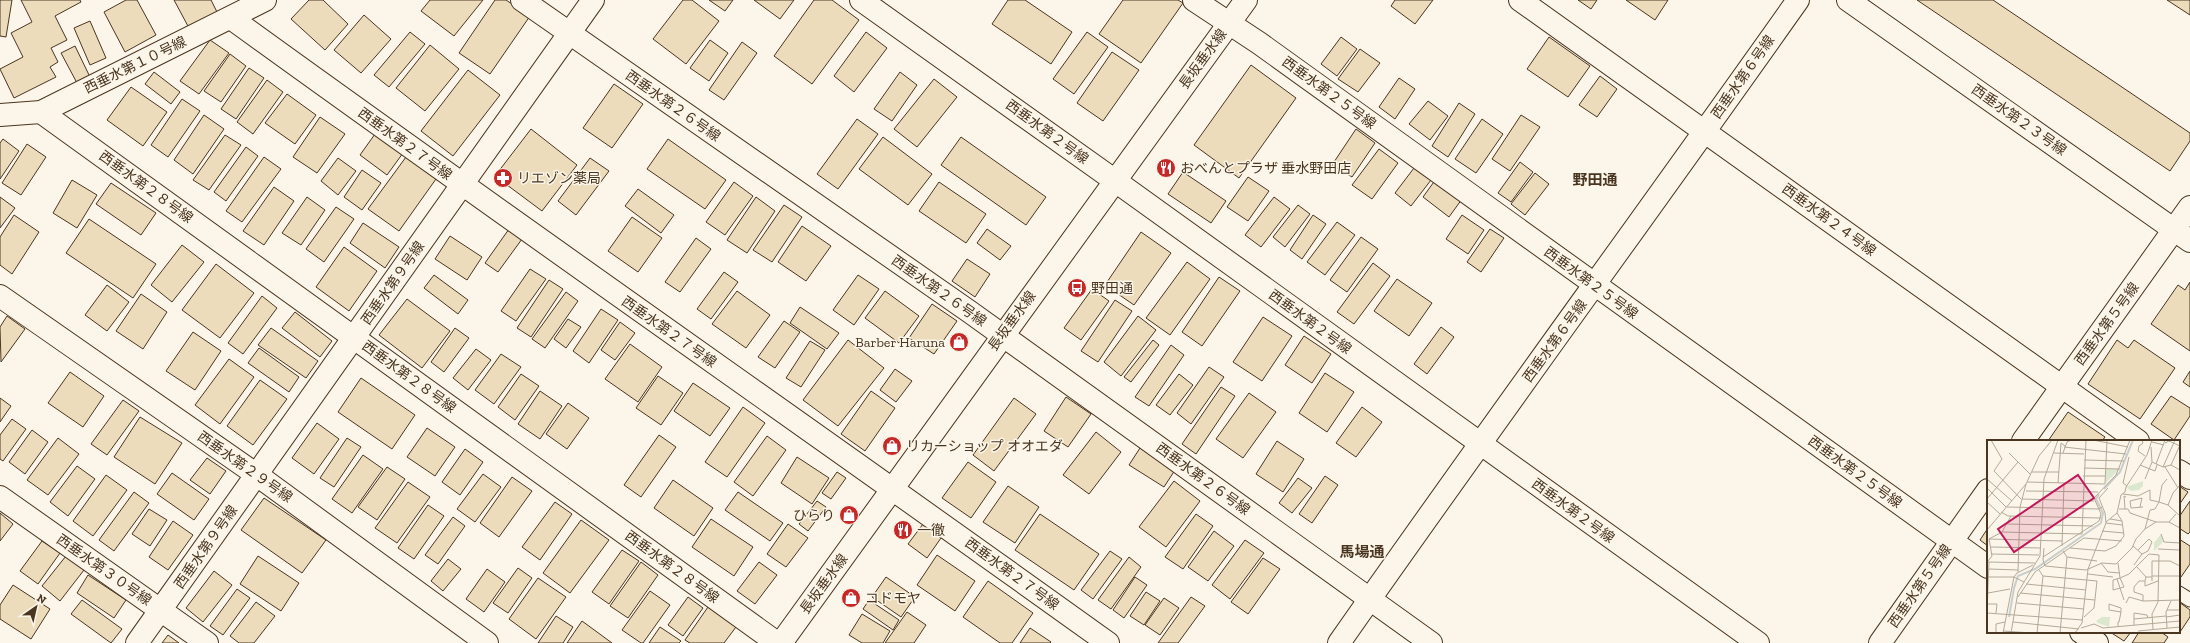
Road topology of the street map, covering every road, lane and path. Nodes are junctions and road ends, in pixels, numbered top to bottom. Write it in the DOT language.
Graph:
graph roads {
  1 [pos="265,0"];
  2 [pos="522,0"];
  3 [pos="593,0"];
  4 [pos="862,0"];
  5 [pos="1194,0"];
  6 [pos="1246,0"];
  7 [pos="1520,0"];
  8 [pos="1798,0"];
  9 [pos="1848,0"];
  10 [pos="231,18"];
  11 [pos="1228,24"];
  12 [pos="568,34"];
  13 [pos="41,112"];
  14 [pos="0,115"];
  15 [pos="1705,131"];
  16 [pos="1114,180"];
  17 [pos="462,185"];
  18 [pos="2190,207"];
  19 [pos="2182,235"];
  20 [pos="1595,286"];
  21 [pos="0,296"];
  22 [pos="1002,335"];
  23 [pos="355,337"];
  24 [pos="2062,387"];
  25 [pos="2024,440"];
  26 [pos="2137,440"];
  27 [pos="1479,444"];
  28 [pos="2180,472"];
  29 [pos="257,475"];
  30 [pos="2190,478"];
  31 [pos="894,489"];
  32 [pos="1987,491"];
  33 [pos="0,497"];
  34 [pos="1952,541"];
  35 [pos="1987,566"];
  36 [pos="2180,594"];
  37 [pos="1370,599"];
  38 [pos="2190,600"];
  39 [pos="161,610"];
  40 [pos="2082,633"];
  41 [pos="138,643"];
  42 [pos="207,643"];
  43 [pos="487,643"];
  44 [pos="777,643"];
  45 [pos="781,643"];
  46 [pos="1108,643"];
  47 [pos="1339,643"];
  48 [pos="1431,643"];
  49 [pos="1758,643"];
  50 [pos="1880,643"];
  51 [pos="2097,643"];
  1 -- 10 [label="street, 西垂水第１０号線"];
  2 -- 12 [label="street, 西垂水第２６号線"];
  3 -- 12 [label="street, 西垂水第９号線"];
  4 -- 16 [label="street, 西垂水第２号線"];
  5 -- 11 [label="street, 西垂水第２５号線"];
  6 -- 11 [label="street, 長坂垂水線"];
  7 -- 15 [label="street, 西垂水第２４号線"];
  8 -- 15 [label="street, 西垂水第６号線"];
  9 -- 19 [label="street, 西垂水第２３号線"];
  10 -- 13 [label="street, 西垂水第１０号線"];
  10 -- 17 [label="street, 西垂水第２７号線"];
  11 -- 16 [label="street, 長坂垂水線"];
  11 -- 20 [label="street, 西垂水第２５号線"];
  12 -- 17 [label="street, 西垂水第９号線"];
  12 -- 22 [label="street, 西垂水第２６号線"];
  13 -- 14 [label="street, 西垂水第１０号線"];
  13 -- 23 [label="street, 西垂水第２８号線"];
  15 -- 20 [label="street, 西垂水第６号線"];
  15 -- 24 [label="street, 西垂水第２４号線"];
  16 -- 22 [label="street, 長坂垂水線"];
  16 -- 27 [label="street, 西垂水第２号線"];
  17 -- 23 [label="street, 西垂水第９号線"];
  17 -- 31 [label="street, 西垂水第２７号線"];
  18 -- 19 [label="street, 西垂水第５号線"];
  19 -- 24 [label="street, 西垂水第５号線"];
  20 -- 27 [label="street, 西垂水第６号線"];
  20 -- 34 [label="street, 西垂水第２５号線"];
  21 -- 29 [label="street, 西垂水第２９号線"];
  22 -- 31 [label="street, 長坂垂水線"];
  22 -- 37 [label="street, 西垂水第２６号線"];
  23 -- 29 [label="street, 西垂水第９号線"];
  23 -- 44 [label="street, 西垂水第２８号線"];
  24 -- 25 [label="street, 西垂水第５号線"];
  24 -- 26 [label="street, 西垂水第２４号線"];
  27 -- 37 [label="street, 西垂水第６号線"];
  27 -- 49 [label="street, 西垂水第２号線"];
  28 -- 30 [label="street"];
  29 -- 39 [label="street, 西垂水第９号線"];
  29 -- 43 [label="street, 西垂水第２９号線"];
  31 -- 45 [label="street, 長坂垂水線"];
  31 -- 46 [label="street, 西垂水第２７号線"];
  32 -- 34 [label="street, 西垂水第５号線"];
  33 -- 39 [label="street, 西垂水第３０号線"];
  34 -- 35 [label="street, 西垂水第２５号線"];
  34 -- 50 [label="street, 西垂水第５号線"];
  36 -- 38 [label="lane"];
  37 -- 47 [label="street, 西垂水第６号線"];
  37 -- 48 [label="street, 西垂水第２６号線"];
  39 -- 41 [label="street, 西垂水第９号線"];
  39 -- 42 [label="street, 西垂水第３０号線"];
  40 -- 51 [label="street"];
}
